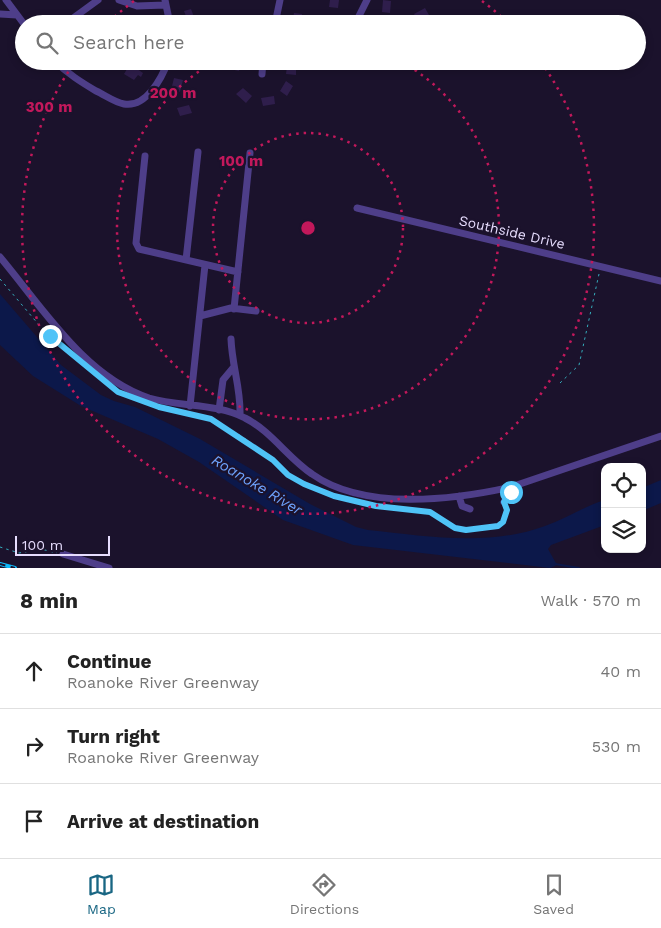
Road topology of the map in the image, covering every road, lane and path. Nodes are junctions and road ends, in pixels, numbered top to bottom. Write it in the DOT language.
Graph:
graph roads {
  1 [pos="6,0"];
  2 [pos="98,0"];
  3 [pos="119,0"];
  4 [pos="280,0"];
  5 [pos="367,0"];
  6 [pos="165,2"];
  7 [pos="0,14"];
  8 [pos="17,15"];
  9 [pos="77,15"];
  10 [pos="168,15"];
  11 [pos="277,15"];
  12 [pos="360,15"];
  13 [pos="65,70"];
  14 [pos="164,70"];
  15 [pos="262,70"];
  16 [pos="262,74"];
  17 [pos="198,152"];
  18 [pos="250,154"];
  19 [pos="145,156"];
  20 [pos="357,208"];
  21 [pos="0,257"];
  22 [pos="186,260"];
  23 [pos="205,264"];
  24 [pos="601,266"];
  25 [pos="238,272"];
  26 [pos="0,279"];
  27 [pos="661,281"];
  28 [pos="234,309"];
  29 [pos="256,311"];
  30 [pos="200,316"];
  31 [pos="231,339"];
  32 [pos="82,364"];
  33 [pos="233,368"];
  34 [pos="560,383"];
  35 [pos="109,386"];
  36 [pos="126,396"];
  37 [pos="191,410"];
  38 [pos="220,410"];
  39 [pos="240,415"];
  40 [pos="661,436"];
  41 [pos="511,487"];
  42 [pos="459,496"];
  43 [pos="504,502"];
  44 [pos="470,509"];
  45 [pos="0,547"];
  46 [pos="63,554"];
  47 [pos="109,568"];
  1 -- 8 [label="street"];
  2 -- 9 [label="street"];
  3 -- 6 [label="street"];
  4 -- 11 [label="street"];
  5 -- 12 [label="street"];
  6 -- 10 [label="street"];
  7 -- 8 [label="street"];
  13 -- 14 [label="street"];
  15 -- 16 [label="street"];
  17 -- 22 [label="street"];
  18 -- 25 [label="street"];
  19 -- 22 [label="street"];
  20 -- 24 [label="street, Southside Drive"];
  21 -- 37 [label="street"];
  22 -- 23 [label="street"];
  23 -- 25 [label="street"];
  23 -- 30 [label="street"];
  24 -- 27 [label="street, Southside Drive"];
  24 -- 34 [label="path"];
  25 -- 28 [label="street"];
  26 -- 32 [label="path"];
  28 -- 29 [label="street"];
  28 -- 30 [label="street"];
  30 -- 37 [label="street"];
  31 -- 33 [label="street"];
  33 -- 38 [label="street"];
  33 -- 39 [label="street"];
  35 -- 36 [label="path"];
  37 -- 38 [label="street"];
  37 -- 43 [label="path"];
  38 -- 39 [label="street"];
  39 -- 42 [label="street"];
  40 -- 41 [label="street"];
  41 -- 42 [label="street"];
  41 -- 43 [label="street"];
  42 -- 44 [label="street"];
  45 -- 46 [label="path"];
  46 -- 47 [label="street"];
}
